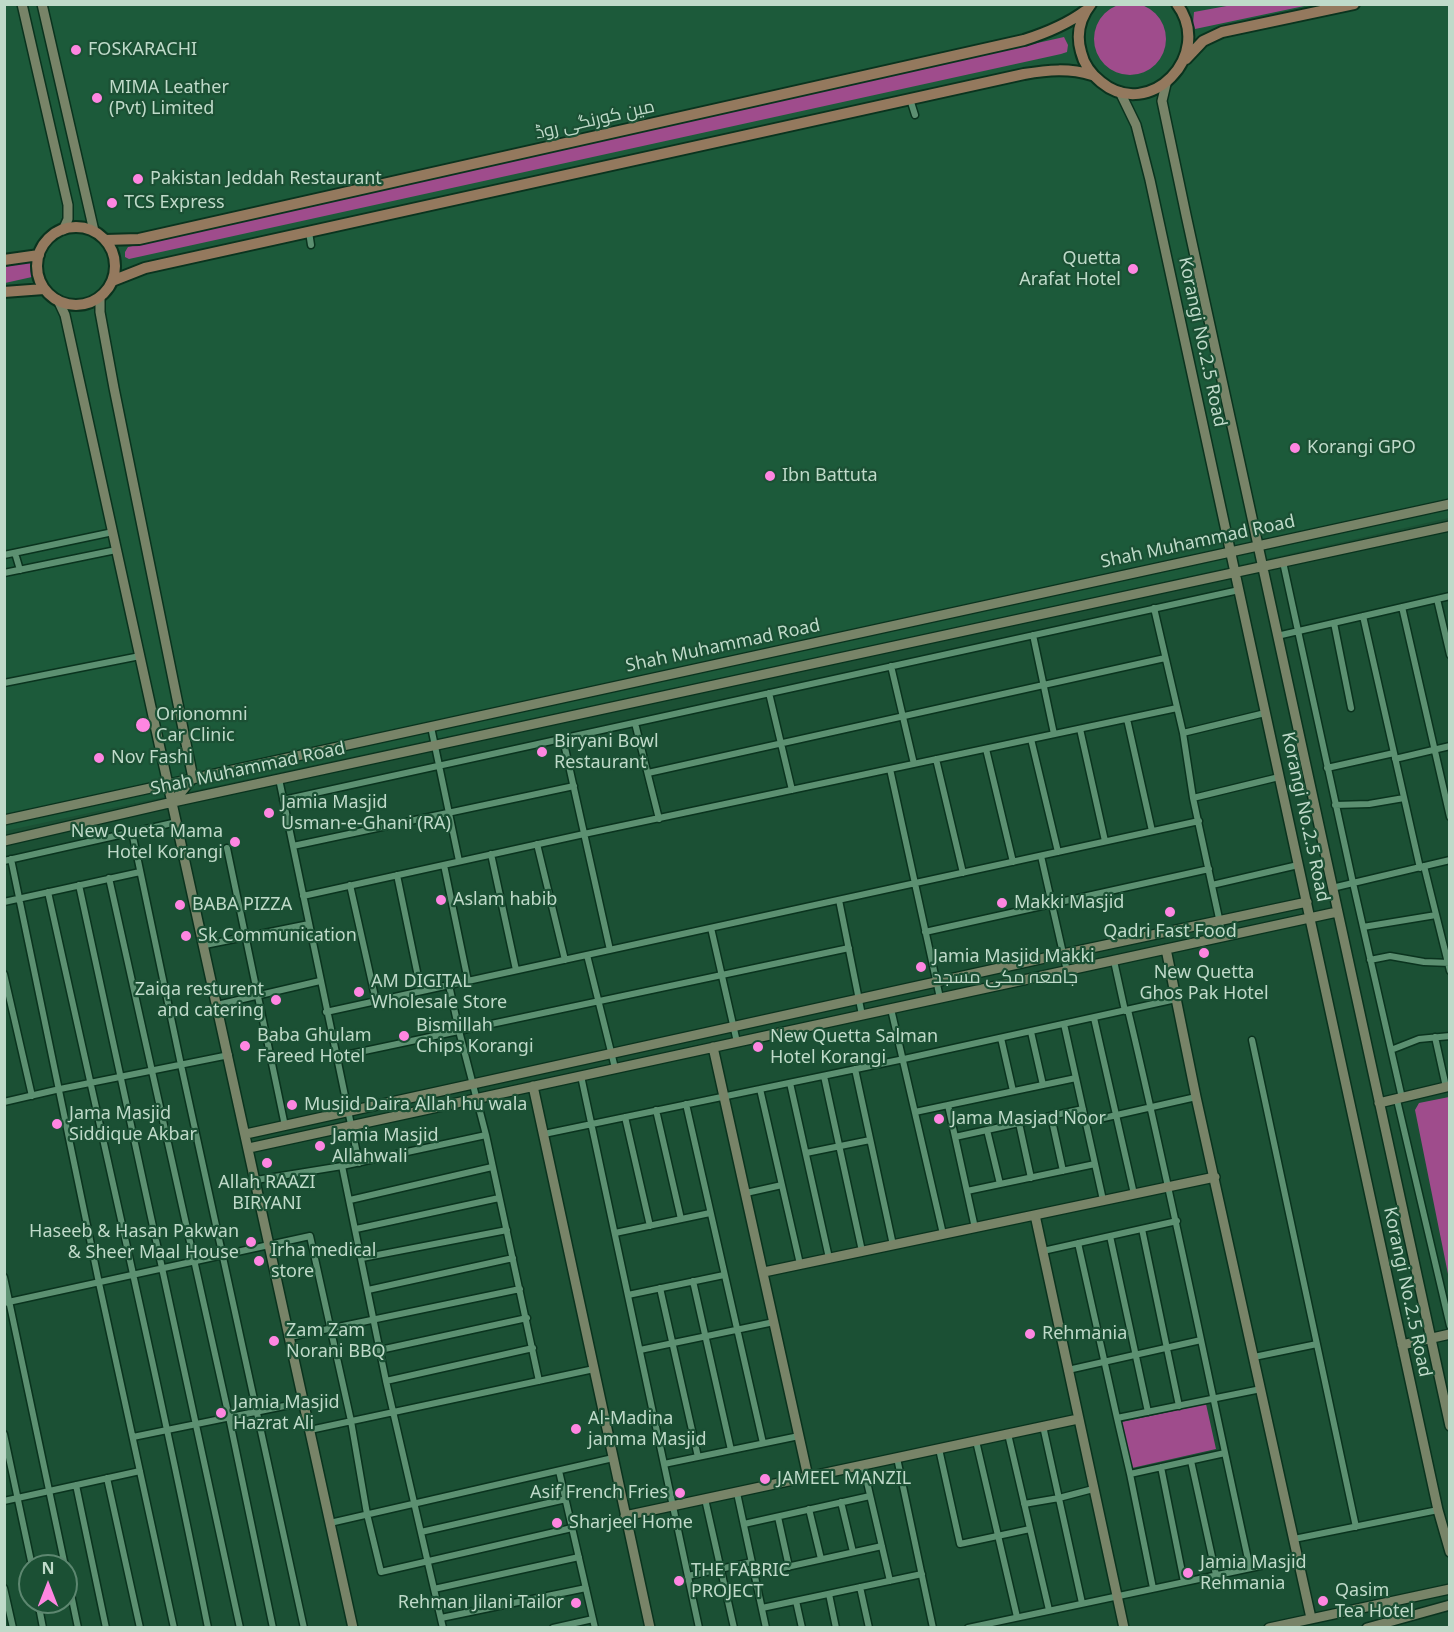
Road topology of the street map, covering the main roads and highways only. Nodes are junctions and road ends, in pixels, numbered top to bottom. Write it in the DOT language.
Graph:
graph roads {
  1 [pos="1177,4"];
  2 [pos="1354,4"];
  3 [pos="1088,8"];
  4 [pos="1185,59"];
  5 [pos="1092,75"];
  6 [pos="105,240"];
  7 [pos="39,255"];
  8 [pos="4,260"];
  9 [pos="112,281"];
  10 [pos="44,289"];
  11 [pos="4,292"];
  1 -- 4 [label="main road"];
  2 -- 4 [label="main road"];
  3 -- 5 [label="main road"];
  3 -- 6 [label="main road, مین کورنگی روڈ"];
  4 -- 5 [label="main road"];
  5 -- 9 [label="main road"];
  6 -- 7 [label="main road"];
  6 -- 9 [label="main road"];
  7 -- 8 [label="main road"];
  7 -- 10 [label="main road"];
  9 -- 10 [label="main road"];
  10 -- 11 [label="main road"];
}
